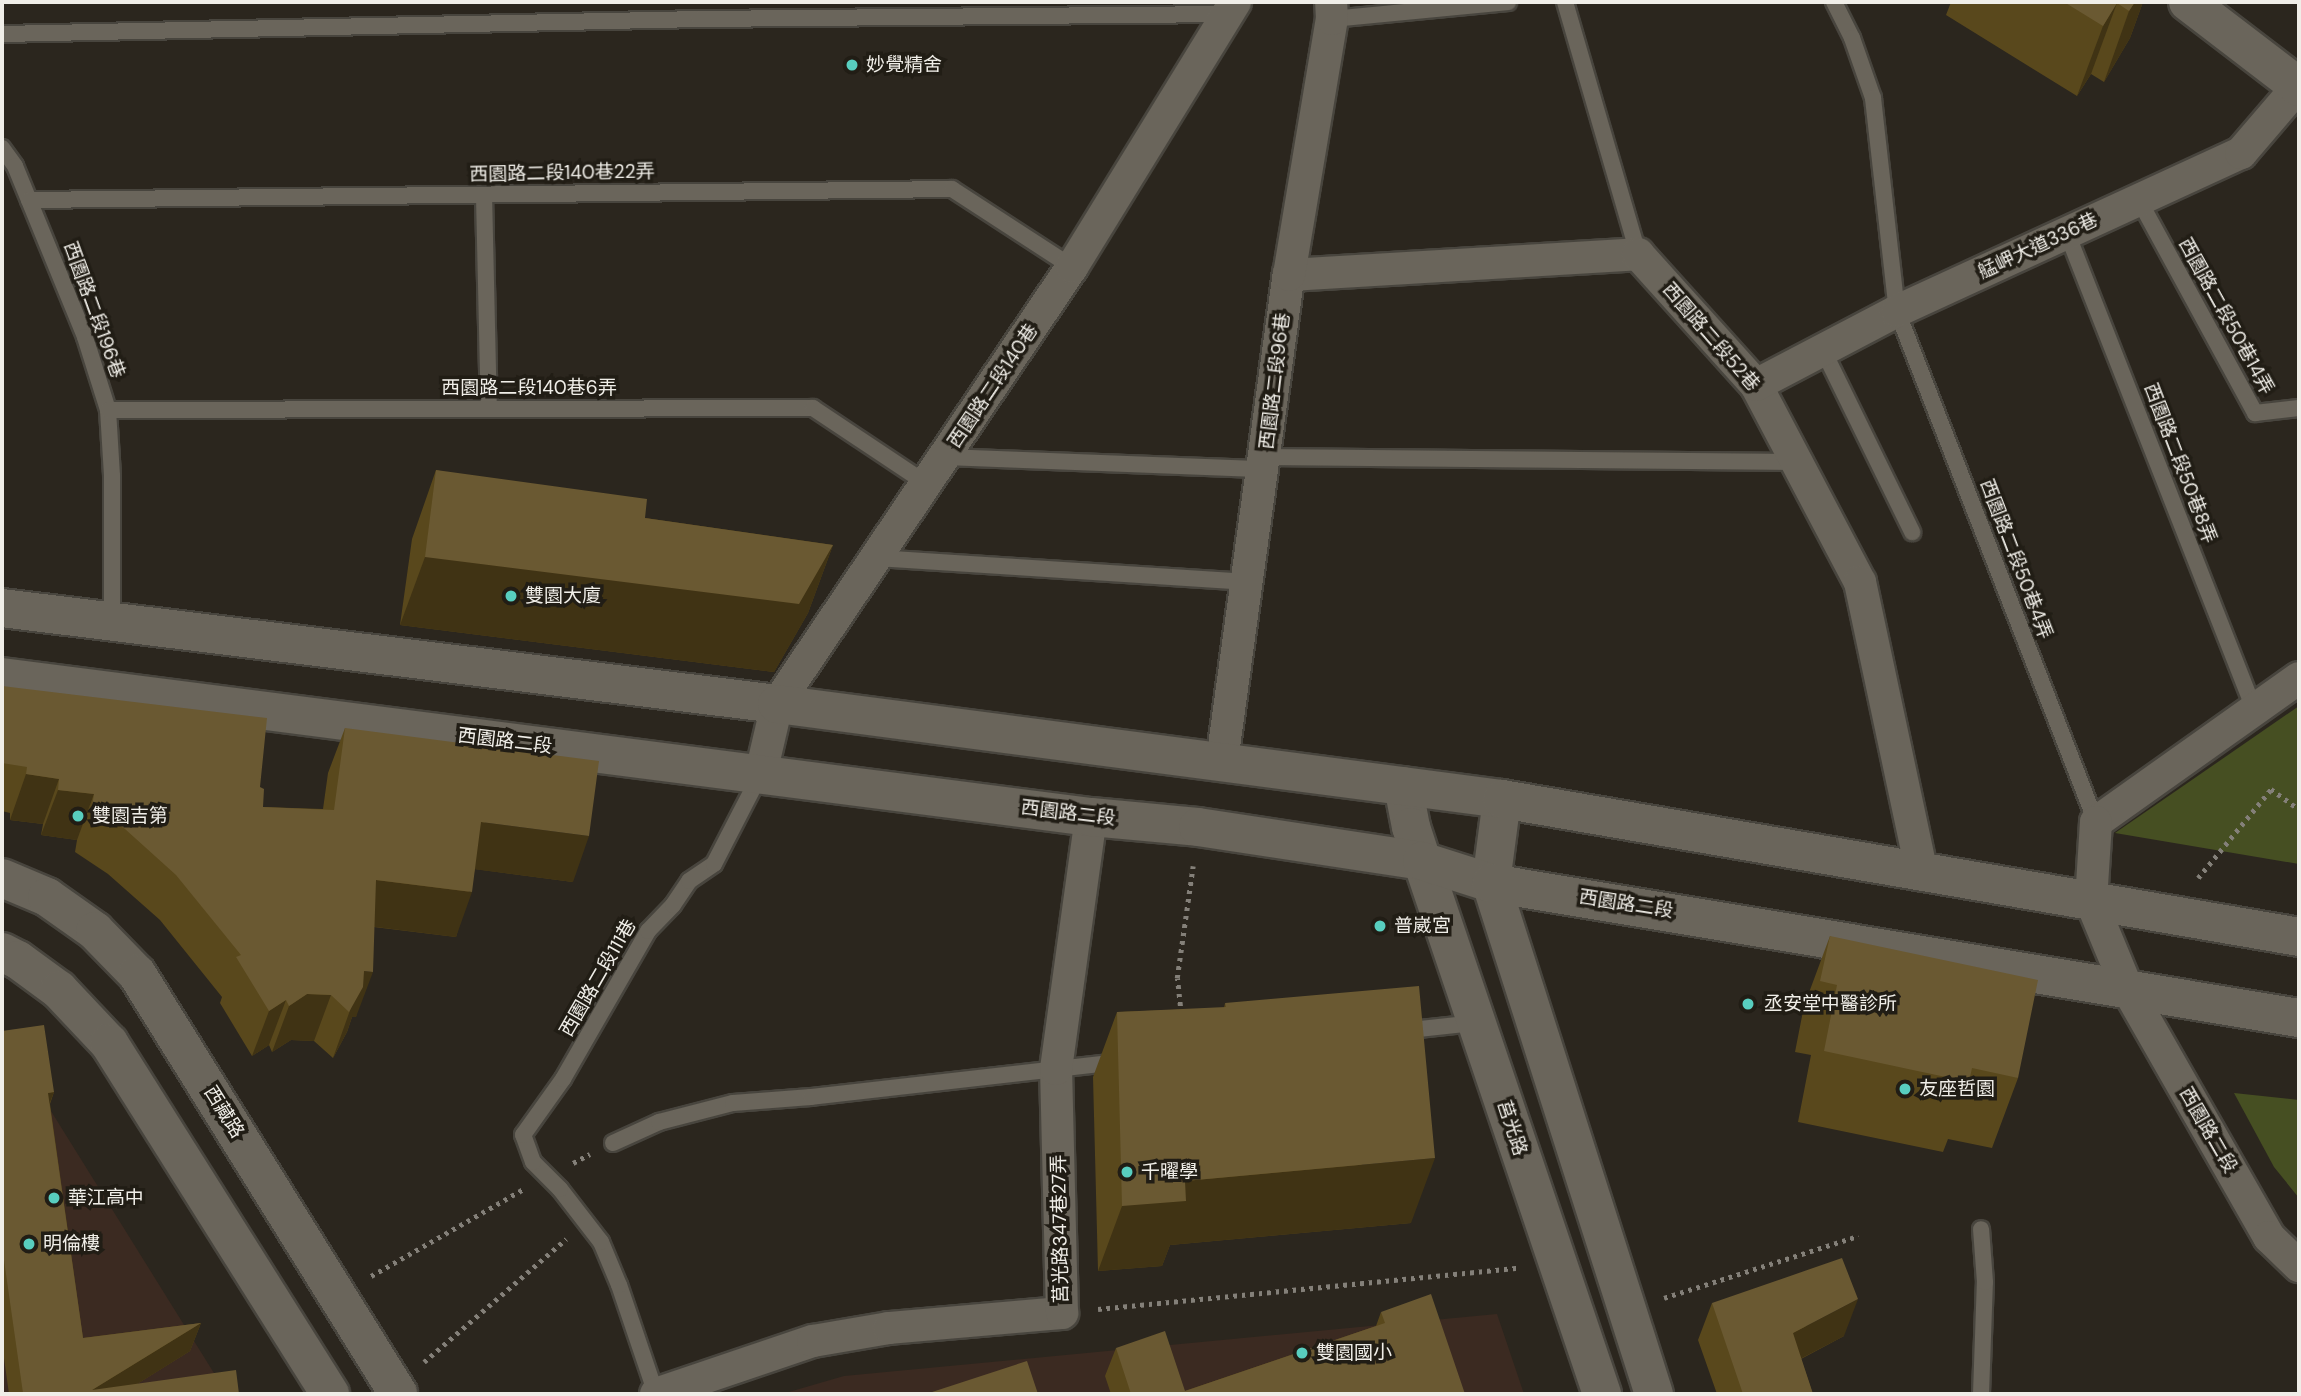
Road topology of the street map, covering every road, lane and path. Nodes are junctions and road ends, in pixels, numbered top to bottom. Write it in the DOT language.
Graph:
graph roads {
  1 [pos="695,2"];
  2 [pos="1508,2"];
  3 [pos="1565,2"];
  4 [pos="1834,2"];
  5 [pos="2188,2"];
  6 [pos="1231,8"];
  7 [pos="1331,11"];
  8 [pos="699,19"];
  9 [pos="2,34"];
  10 [pos="2299,86"];
  11 [pos="2,148"];
  12 [pos="484,195"];
  13 [pos="2139,200"];
  14 [pos="29,201"];
  15 [pos="2067,233"];
  16 [pos="1638,254"];
  17 [pos="1072,267"];
  18 [pos="1289,275"];
  19 [pos="1897,311"];
  20 [pos="1823,350"];
  21 [pos="1756,385"];
  22 [pos="2299,408"];
  23 [pos="489,409"];
  24 [pos="108,410"];
  25 [pos="945,457"];
  26 [pos="1797,462"];
  27 [pos="1265,463"];
  28 [pos="927,484"];
  29 [pos="1912,531"];
  30 [pos="877,558"];
  31 [pos="1248,582"];
  32 [pos="2,608"];
  33 [pos="112,622"];
  34 [pos="2,677"];
  35 [pos="2299,678"];
  36 [pos="777,704"];
  37 [pos="2254,709"];
  38 [pos="1222,761"];
  39 [pos="761,773"];
  40 [pos="1404,786"];
  41 [pos="1502,799"];
  42 [pos="2299,808"];
  43 [pos="1091,817"];
  44 [pos="2096,822"];
  45 [pos="1198,827"];
  46 [pos="1422,861"];
  47 [pos="1922,874"];
  48 [pos="2,877"];
  49 [pos="1491,883"];
  50 [pos="2091,901"];
  51 [pos="2169,914"];
  52 [pos="2299,937"];
  53 [pos="2,952"];
  54 [pos="2127,988"];
  55 [pos="1181,1017"];
  56 [pos="2299,1018"];
  57 [pos="1475,1023"];
  58 [pos="1379,1034"];
  59 [pos="1134,1061"];
  60 [pos="1056,1069"];
  61 [pos="614,1143"];
  62 [pos="546,1176"];
  63 [pos="586,1222"];
  64 [pos="1981,1229"];
  65 [pos="1858,1236"];
  66 [pos="1557,1264"];
  67 [pos="2299,1266"];
  68 [pos="338,1296"];
  69 [pos="1626,1310"];
  70 [pos="1062,1313"];
  71 [pos="396,1391"];
  72 [pos="330,1394"];
  73 [pos="656,1394"];
  74 [pos="1602,1394"];
  75 [pos="1654,1394"];
  76 [pos="1981,1394"];
  1 -- 8 [label="lane"];
  2 -- 7 [label="lane"];
  3 -- 16 [label="lane"];
  4 -- 19 [label="lane, 西園路二段50巷4弄"];
  5 -- 10 [label="main road"];
  6 -- 8 [label="lane"];
  6 -- 17 [label="street, 西園路二段140巷"];
  7 -- 18 [label="street, 西園路二段96巷"];
  8 -- 9 [label="lane"];
  10 -- 13 [label="street, 艋岬大道336巷"];
  11 -- 14 [label="lane, 西園路二段196巷"];
  12 -- 14 [label="lane, 西園路二段140巷22弄"];
  12 -- 17 [label="lane, 西園路二段140巷22弄"];
  12 -- 23 [label="lane"];
  13 -- 15 [label="street, 艋岬大道336巷"];
  13 -- 22 [label="lane, 西園路二段50巷14弄"];
  14 -- 24 [label="lane, 西園路二段196巷"];
  15 -- 19 [label="street, 艋岬大道336巷"];
  15 -- 37 [label="lane, 西園路二段50巷8弄"];
  16 -- 18 [label="street"];
  16 -- 21 [label="street, 西園路二段52巷"];
  17 -- 25 [label="street, 西園路二段140巷"];
  18 -- 27 [label="street, 西園路二段96巷"];
  19 -- 20 [label="street, 艋岬大道336巷"];
  19 -- 44 [label="lane, 西園路二段50巷4弄"];
  20 -- 21 [label="street, 艋岬大道336巷"];
  20 -- 29 [label="lane"];
  21 -- 26 [label="street, 西園路二段52巷"];
  23 -- 24 [label="lane, 西園路二段140巷6弄"];
  23 -- 28 [label="lane, 西園路二段140巷6弄"];
  24 -- 33 [label="lane, 西園路二段196巷"];
  25 -- 27 [label="lane"];
  25 -- 28 [label="street, 西園路二段140巷"];
  26 -- 27 [label="lane"];
  26 -- 47 [label="street, 西園路二段52巷"];
  27 -- 31 [label="street, 西園路二段96巷"];
  28 -- 30 [label="street, 西園路二段140巷"];
  30 -- 31 [label="lane"];
  30 -- 36 [label="street, 西園路二段140巷"];
  31 -- 38 [label="street, 西園路二段96巷"];
  32 -- 33 [label="main road"];
  33 -- 36 [label="main road"];
  34 -- 39 [label="main road, 西園路二段"];
  35 -- 37 [label="street"];
  36 -- 38 [label="main road"];
  36 -- 39 [label="street, 西園路二段140巷"];
  37 -- 44 [label="street"];
  38 -- 40 [label="main road"];
  39 -- 43 [label="main road, 西園路二段"];
  39 -- 62 [label="lane, 西園路二段111巷"];
  40 -- 41 [label="main road"];
  40 -- 46 [label="main road, 莒光路"];
  41 -- 47 [label="main road"];
  41 -- 49 [label="main road"];
  42 -- 51 [label="path"];
  43 -- 45 [label="main road, 西園路二段"];
  43 -- 60 [label="street, 莒光路347巷27弄"];
  44 -- 50 [label="street"];
  45 -- 46 [label="main road, 西園路二段"];
  45 -- 55 [label="path"];
  46 -- 49 [label="main road, 西園路二段"];
  46 -- 57 [label="main road, 莒光路"];
  47 -- 50 [label="main road"];
  48 -- 68 [label="main road, 西藏路"];
  49 -- 54 [label="main road, 西園路二段"];
  49 -- 69 [label="main road"];
  50 -- 51 [label="main road"];
  50 -- 54 [label="street, 西園路二段"];
  51 -- 52 [label="main road"];
  53 -- 72 [label="main road"];
  54 -- 56 [label="main road, 西園路二段"];
  54 -- 67 [label="street, 西園路二段"];
  57 -- 58 [label="lane"];
  57 -- 66 [label="main road, 莒光路"];
  59 -- 60 [label="lane"];
  60 -- 61 [label="lane"];
  60 -- 70 [label="street, 莒光路347巷27弄"];
  61 -- 62 [label="path"];
  62 -- 63 [label="lane, 西園路二段111巷"];
  62 -- 68 [label="path"];
  63 -- 71 [label="path"];
  63 -- 73 [label="lane, 西園路二段111巷"];
  64 -- 76 [label="lane"];
  65 -- 69 [label="path"];
  66 -- 70 [label="path"];
  66 -- 74 [label="main road, 莒光路"];
  68 -- 71 [label="main road, 西藏路"];
  69 -- 75 [label="main road"];
  70 -- 73 [label="street, 莒光路347巷27弄"];
}
